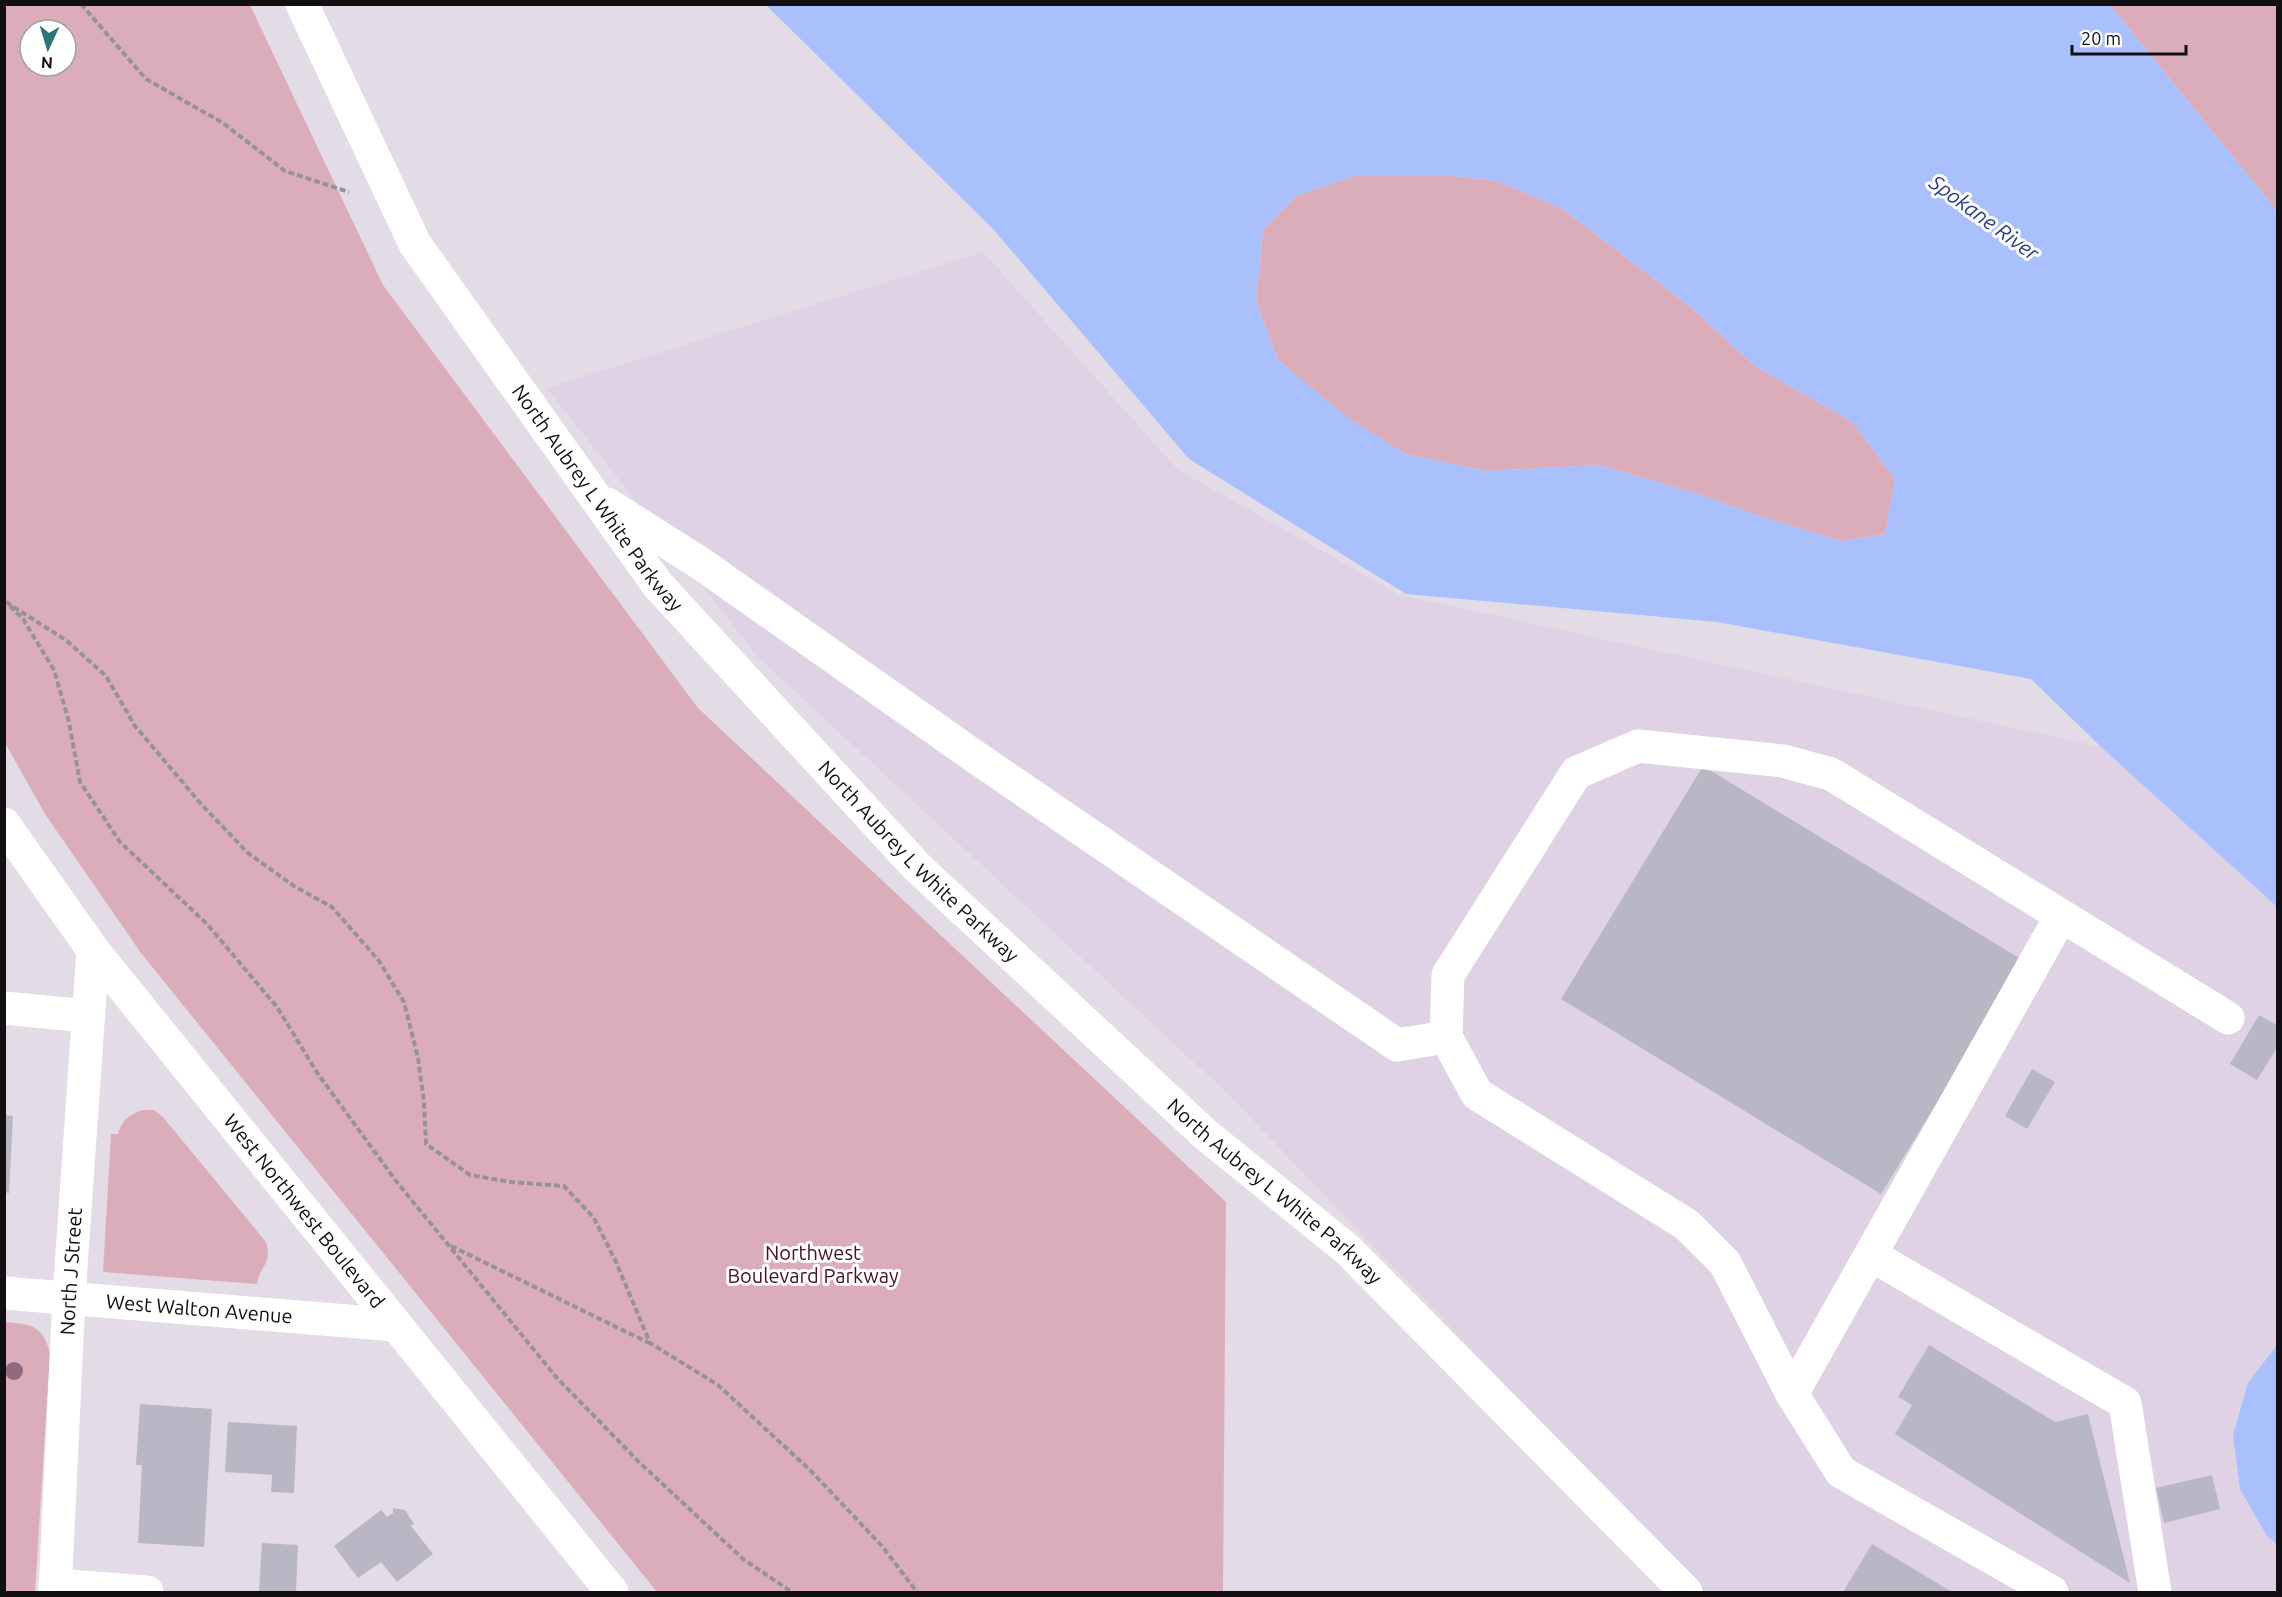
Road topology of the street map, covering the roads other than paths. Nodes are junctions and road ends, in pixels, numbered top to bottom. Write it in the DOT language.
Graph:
graph roads {
  1 [pos="302,4"];
  2 [pos="593,495"];
  3 [pos="4,824"];
  4 [pos="2061,916"];
  5 [pos="93,950"];
  6 [pos="4,1008"];
  7 [pos="88,1016"];
  8 [pos="2228,1018"];
  9 [pos="1446,1037"];
  10 [pos="1871,1255"];
  11 [pos="4,1293"];
  12 [pos="69,1297"];
  13 [pos="396,1325"];
  14 [pos="1792,1394"];
  15 [pos="55,1589"];
  16 [pos="147,1593"];
  17 [pos="612,1593"];
  18 [pos="1686,1593"];
  19 [pos="2052,1593"];
  20 [pos="2155,1593"];
  1 -- 2 [label="street, North Aubrey L White Parkway"];
  2 -- 9 [label="street"];
  2 -- 18 [label="street, North Aubrey L White Parkway"];
  3 -- 5 [label="street, West Northwest Boulevard"];
  4 -- 8 [label="street"];
  4 -- 9 [label="street"];
  4 -- 10 [label="street"];
  5 -- 7 [label="street, North J Street"];
  5 -- 13 [label="street, West Northwest Boulevard"];
  6 -- 7 [label="street"];
  7 -- 12 [label="street, North J Street"];
  9 -- 14 [label="street"];
  10 -- 14 [label="street"];
  10 -- 20 [label="street"];
  11 -- 12 [label="street, West Walton Avenue"];
  12 -- 13 [label="street, West Walton Avenue"];
  12 -- 15 [label="street, North J Street"];
  13 -- 17 [label="street, West Northwest Boulevard"];
  14 -- 19 [label="street"];
  15 -- 16 [label="street"];
}
